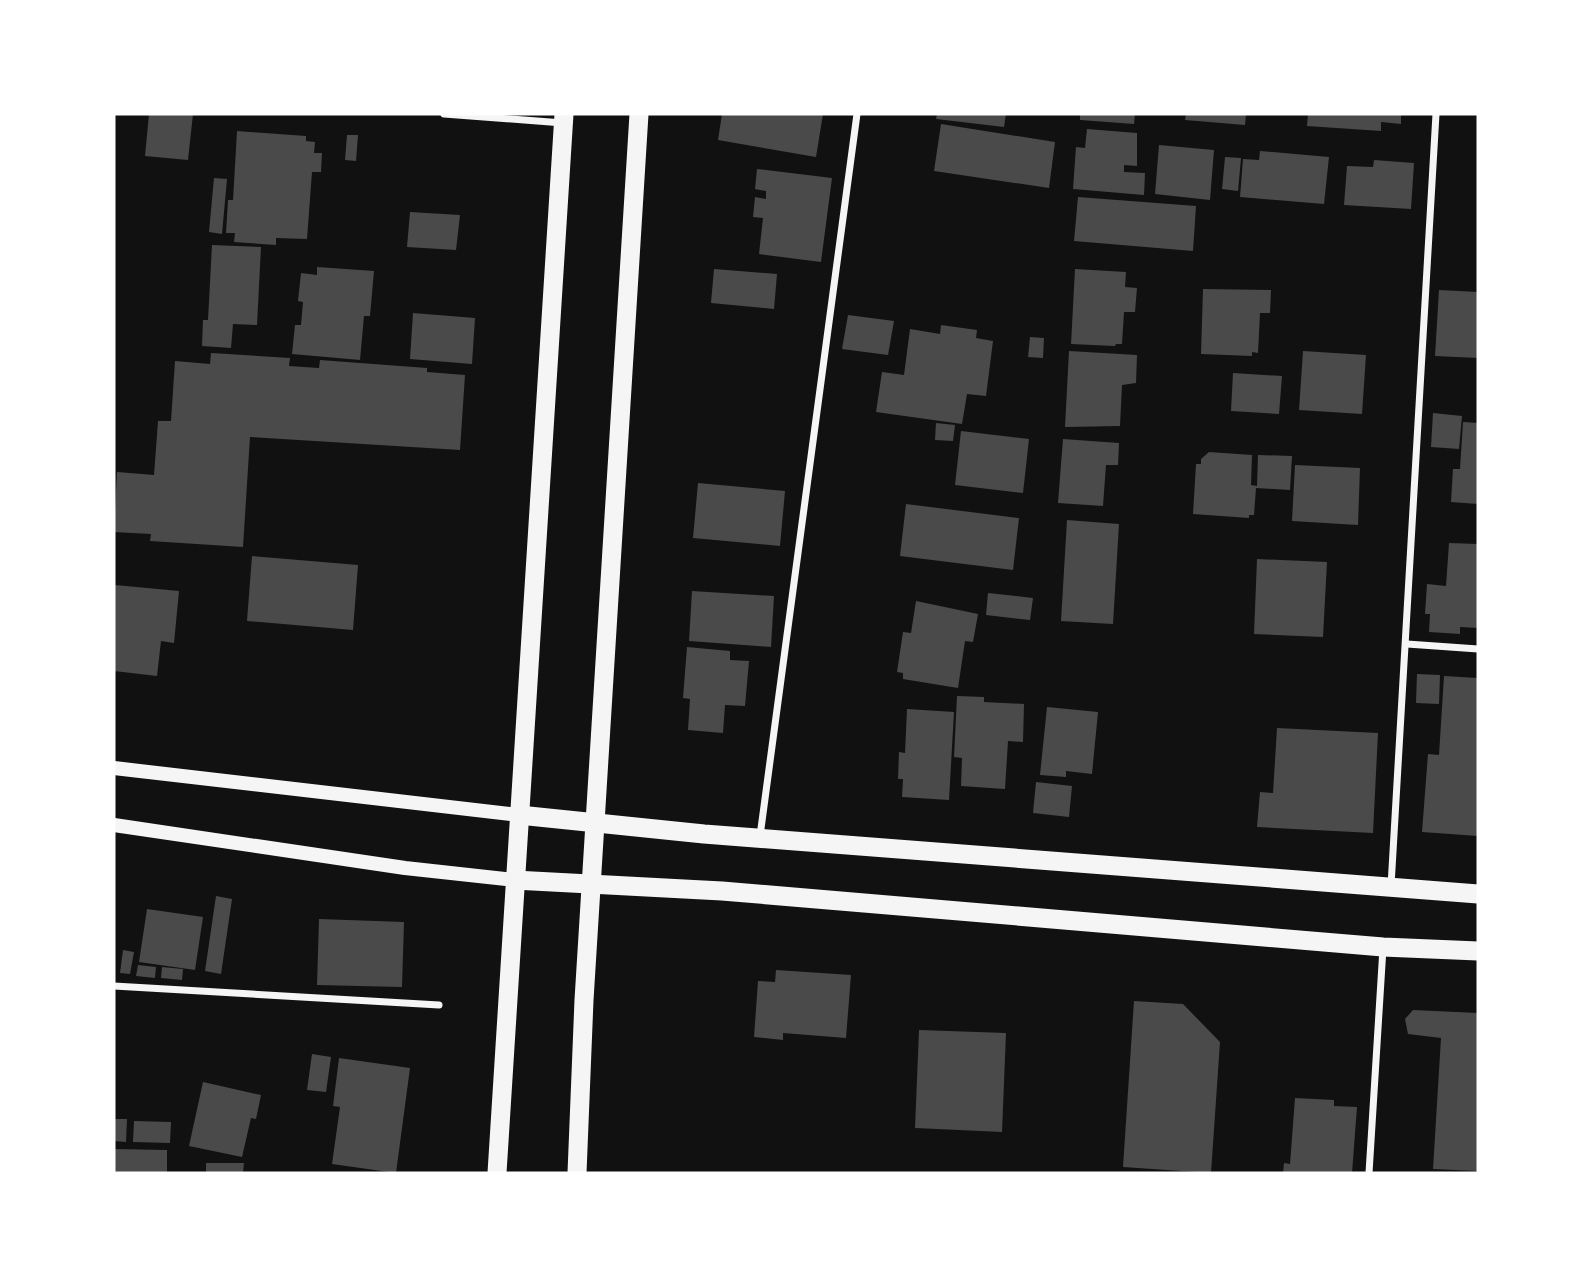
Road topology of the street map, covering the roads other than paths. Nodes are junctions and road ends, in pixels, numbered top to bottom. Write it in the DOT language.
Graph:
graph roads {
  1 [pos="444,114"];
  2 [pos="639,114"];
  3 [pos="857,114"];
  4 [pos="1436,114"];
  5 [pos="564,118"];
  6 [pos="1407,644"];
  7 [pos="1478,649"];
  8 [pos="114,768"];
  9 [pos="519,815"];
  10 [pos="595,823"];
  11 [pos="114,825"];
  12 [pos="760,837"];
  13 [pos="514,880"];
  14 [pos="591,883"];
  15 [pos="1391,890"];
  16 [pos="1478,894"];
  17 [pos="1383,947"];
  18 [pos="1478,951"];
  19 [pos="114,986"];
  20 [pos="439,1006"];
  21 [pos="497,1173"];
  22 [pos="577,1173"];
  23 [pos="1369,1173"];
  1 -- 5 [label="street"];
  2 -- 10 [label="highway"];
  3 -- 12 [label="street"];
  4 -- 6 [label="street"];
  5 -- 9 [label="highway"];
  6 -- 7 [label="street"];
  6 -- 15 [label="street"];
  8 -- 9 [label="main road"];
  9 -- 10 [label="highway"];
  9 -- 13 [label="highway"];
  10 -- 12 [label="highway"];
  10 -- 14 [label="highway"];
  11 -- 13 [label="main road"];
  12 -- 15 [label="highway"];
  13 -- 14 [label="highway"];
  13 -- 21 [label="highway"];
  14 -- 17 [label="highway"];
  14 -- 22 [label="highway"];
  15 -- 16 [label="highway"];
  17 -- 18 [label="highway"];
  17 -- 23 [label="street"];
  19 -- 20 [label="street"];
}
